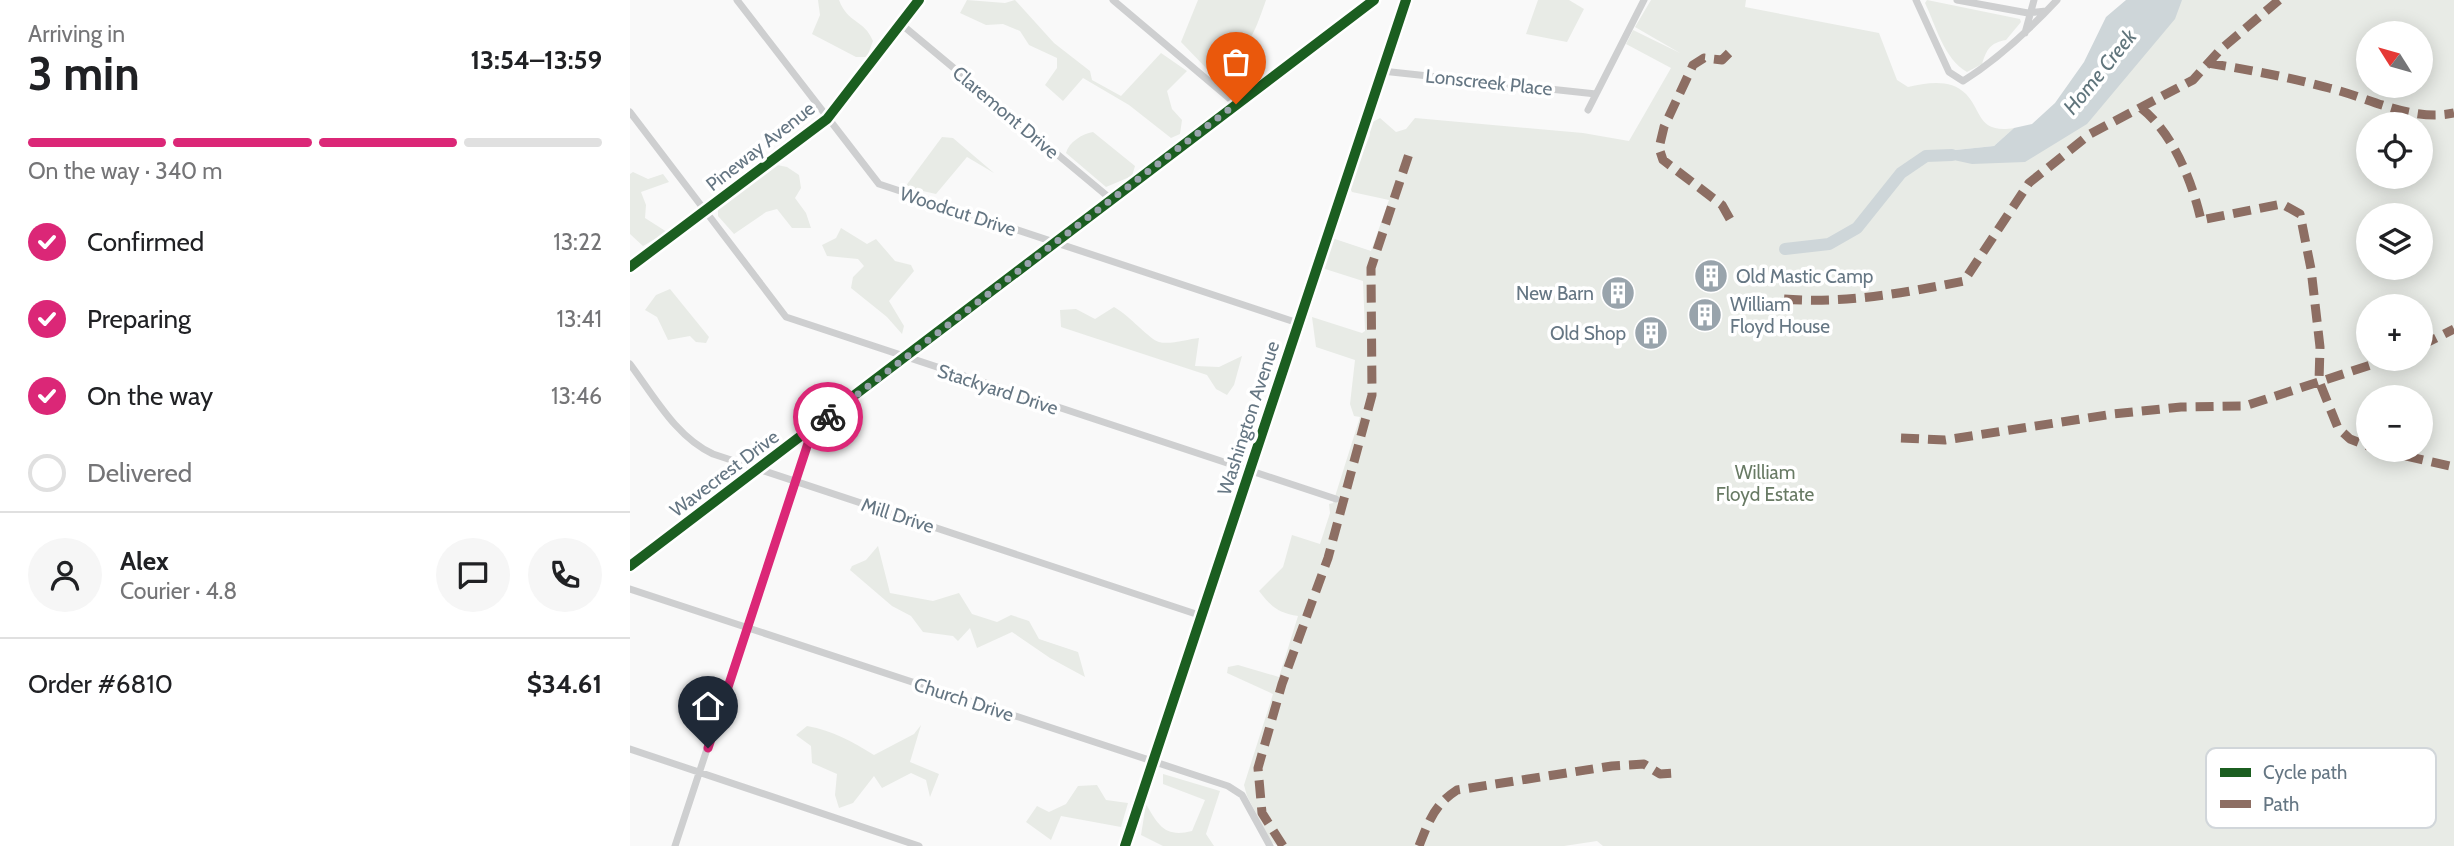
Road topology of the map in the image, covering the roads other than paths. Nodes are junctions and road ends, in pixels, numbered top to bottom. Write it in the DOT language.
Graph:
graph roads {
  1 [pos="737,0"];
  2 [pos="919,0"];
  3 [pos="1113,0"];
  4 [pos="1374,0"];
  5 [pos="1406,0"];
  6 [pos="1644,0"];
  7 [pos="1916,0"];
  8 [pos="1957,0"];
  9 [pos="2034,0"];
  10 [pos="2057,0"];
  11 [pos="2048,11"];
  12 [pos="2028,13"];
  13 [pos="901,24"];
  14 [pos="2024,33"];
  15 [pos="1382,71"];
  16 [pos="1596,94"];
  17 [pos="1236,104"];
  18 [pos="1588,110"];
  19 [pos="630,112"];
  20 [pos="827,118"];
  21 [pos="1112,200"];
  22 [pos="705,211"];
  23 [pos="1055,243"];
  24 [pos="630,267"];
  25 [pos="1298,323"];
  26 [pos="905,358"];
  27 [pos="630,364"];
  28 [pos="813,428"];
  29 [pos="758,469"];
  30 [pos="1249,471"];
  31 [pos="797,481"];
  32 [pos="1336,499"];
  33 [pos="630,566"];
  34 [pos="630,589"];
  35 [pos="1202,616"];
  36 [pos="747,628"];
  37 [pos="630,749"];
  38 [pos="1153,761"];
  39 [pos="700,772"];
  40 [pos="1261,835"];
  41 [pos="675,846"];
  42 [pos="919,846"];
  43 [pos="1125,846"];
  44 [pos="1258,846"];
  45 [pos="1269,846"];
  1 -- 20 [label="street, Woodcut Drive"];
  2 -- 13 [label="street, Pineway Avenue"];
  3 -- 17 [label="street"];
  4 -- 17 [label="street, Wavecrest Drive"];
  5 -- 15 [label="street, Washington Avenue"];
  6 -- 16 [label="street"];
  7 -- 14 [label="street"];
  8 -- 12 [label="street"];
  9 -- 12 [label="street"];
  10 -- 11 [label="street"];
  11 -- 12 [label="street"];
  11 -- 14 [label="street"];
  12 -- 14 [label="street"];
  13 -- 20 [label="street, Pineway Avenue"];
  13 -- 21 [label="street, Claremont Drive"];
  15 -- 16 [label="street, Lonscreek Place"];
  15 -- 25 [label="street, Washington Avenue"];
  16 -- 18 [label="street"];
  17 -- 21 [label="street, Wavecrest Drive"];
  19 -- 22 [label="street, Stackyard Drive"];
  20 -- 22 [label="street, Pineway Avenue"];
  20 -- 23 [label="street, Woodcut Drive"];
  21 -- 23 [label="street, Wavecrest Drive"];
  22 -- 24 [label="street, Pineway Avenue"];
  22 -- 26 [label="street, Stackyard Drive"];
  23 -- 25 [label="street, Woodcut Drive"];
  23 -- 26 [label="street, Wavecrest Drive"];
  25 -- 30 [label="street, Washington Avenue"];
  26 -- 28 [label="street, Wavecrest Drive"];
  26 -- 30 [label="street, Stackyard Drive"];
  27 -- 29 [label="street, Mill Drive"];
  28 -- 29 [label="street, Wavecrest Drive"];
  28 -- 31 [label="street"];
  29 -- 31 [label="street, Mill Drive"];
  29 -- 33 [label="street, Wavecrest Drive"];
  30 -- 32 [label="street, Stackyard Drive"];
  30 -- 35 [label="street, Washington Avenue"];
  31 -- 35 [label="street, Mill Drive"];
  31 -- 36 [label="street"];
  34 -- 36 [label="street, Church Drive"];
  35 -- 38 [label="street, Washington Avenue"];
  36 -- 38 [label="street, Church Drive"];
  36 -- 39 [label="street"];
  37 -- 39 [label="street"];
  38 -- 40 [label="street, Church Drive"];
  38 -- 43 [label="street, Washington Avenue"];
  39 -- 41 [label="street"];
  39 -- 42 [label="street"];
  40 -- 44 [label="street"];
  40 -- 45 [label="street, Church Drive"];
}
